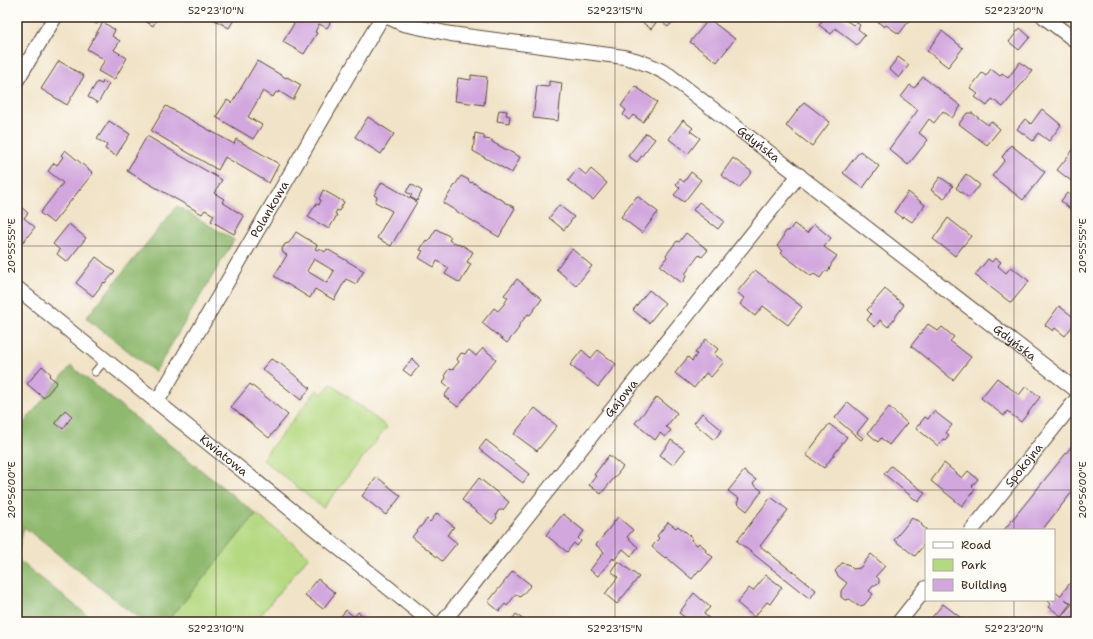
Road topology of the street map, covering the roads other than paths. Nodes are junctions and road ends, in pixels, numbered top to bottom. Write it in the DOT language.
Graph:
graph roads {
  1 [pos="55,17"];
  2 [pos="382,17"];
  3 [pos="388,17"];
  4 [pos="1044,17"];
  5 [pos="1076,41"];
  6 [pos="17,80"];
  7 [pos="799,175"];
  8 [pos="17,288"];
  9 [pos="105,360"];
  10 [pos="95,372"];
  11 [pos="1076,390"];
  12 [pos="1076,400"];
  13 [pos="157,402"];
  14 [pos="973,529"];
  15 [pos="925,589"];
  16 [pos="431,622"];
  17 [pos="443,622"];
  18 [pos="899,622"];
  1 -- 6 [label="street"];
  2 -- 13 [label="street, Polankowa"];
  3 -- 7 [label="street, Gdyńska"];
  4 -- 5 [label="street"];
  7 -- 11 [label="street, Gdyńska"];
  7 -- 17 [label="street, Gajowa"];
  8 -- 9 [label="street, Kwiatowa"];
  9 -- 10 [label="lane"];
  9 -- 13 [label="street, Kwiatowa"];
  12 -- 14 [label="street, Spokojna"];
  13 -- 16 [label="street, Kwiatowa"];
  15 -- 18 [label="street"];
}
